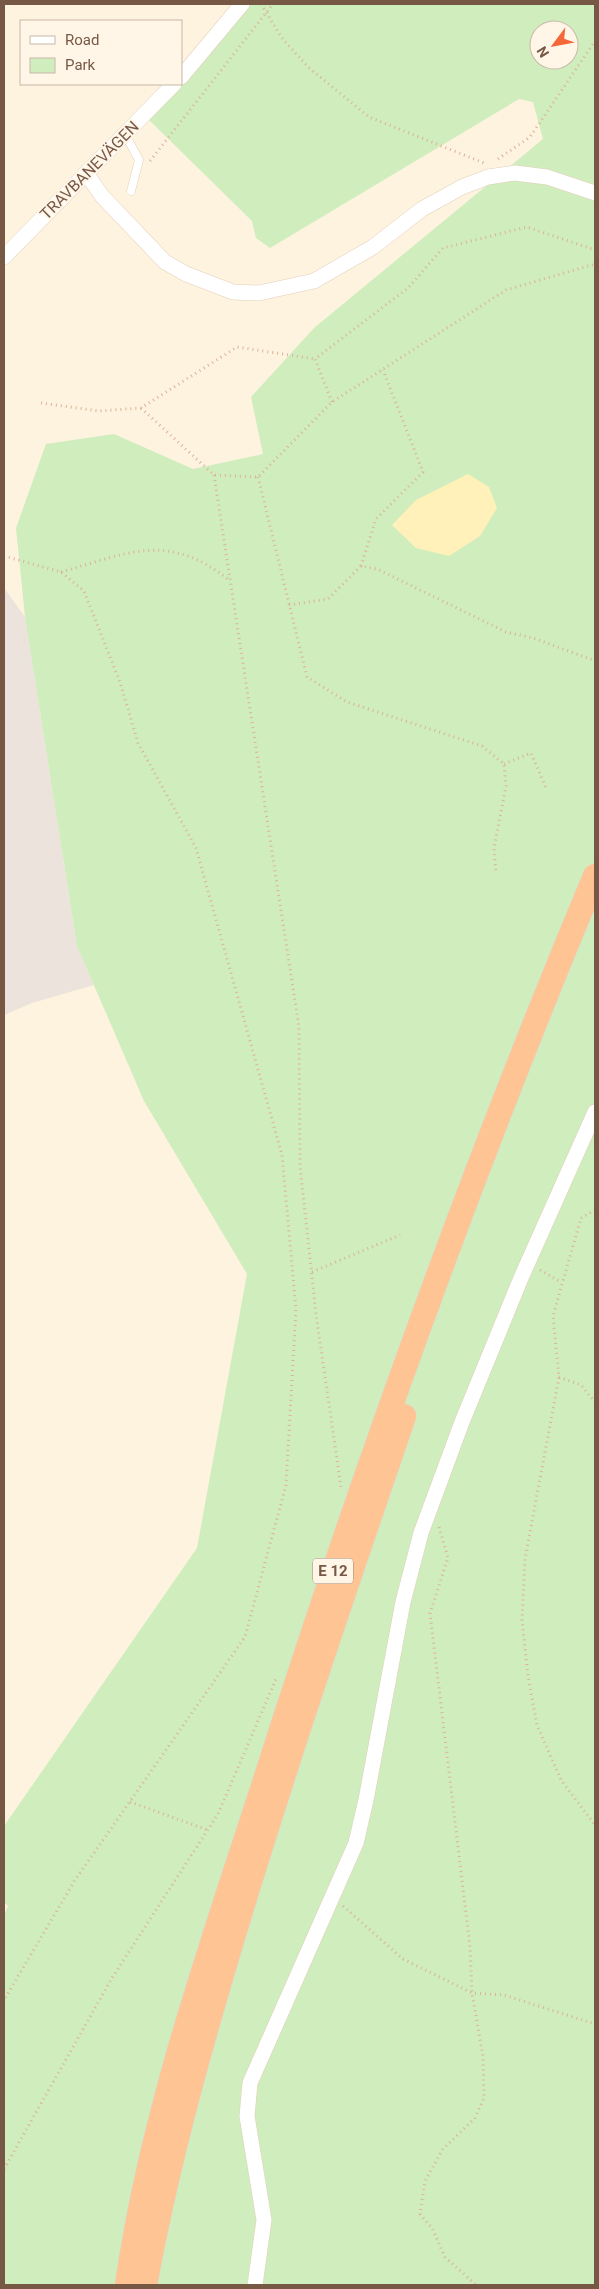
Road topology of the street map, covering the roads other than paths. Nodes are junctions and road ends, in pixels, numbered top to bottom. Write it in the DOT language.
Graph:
graph roads {
  1 [pos="242,4"];
  2 [pos="182,76"];
  3 [pos="173,85"];
  4 [pos="125,134"];
  5 [pos="86,174"];
  6 [pos="131,190"];
  7 [pos="595,193"];
  8 [pos="4,257"];
  9 [pos="595,876"];
  10 [pos="595,916"];
  11 [pos="595,1112"];
  12 [pos="126,2285"];
  13 [pos="145,2285"];
  14 [pos="254,2285"];
  1 -- 2 [label="street"];
  3 -- 4 [label="street, TRAVBANEVÄGEN"];
  4 -- 5 [label="street, TRAVBANEVÄGEN"];
  4 -- 6 [label="lane"];
  5 -- 7 [label="street"];
  5 -- 8 [label="street, TRAVBANEVÄGEN"];
  9 -- 12 [label="highway, E 12"];
  10 -- 13 [label="highway, E 12"];
  11 -- 14 [label="street"];
}
